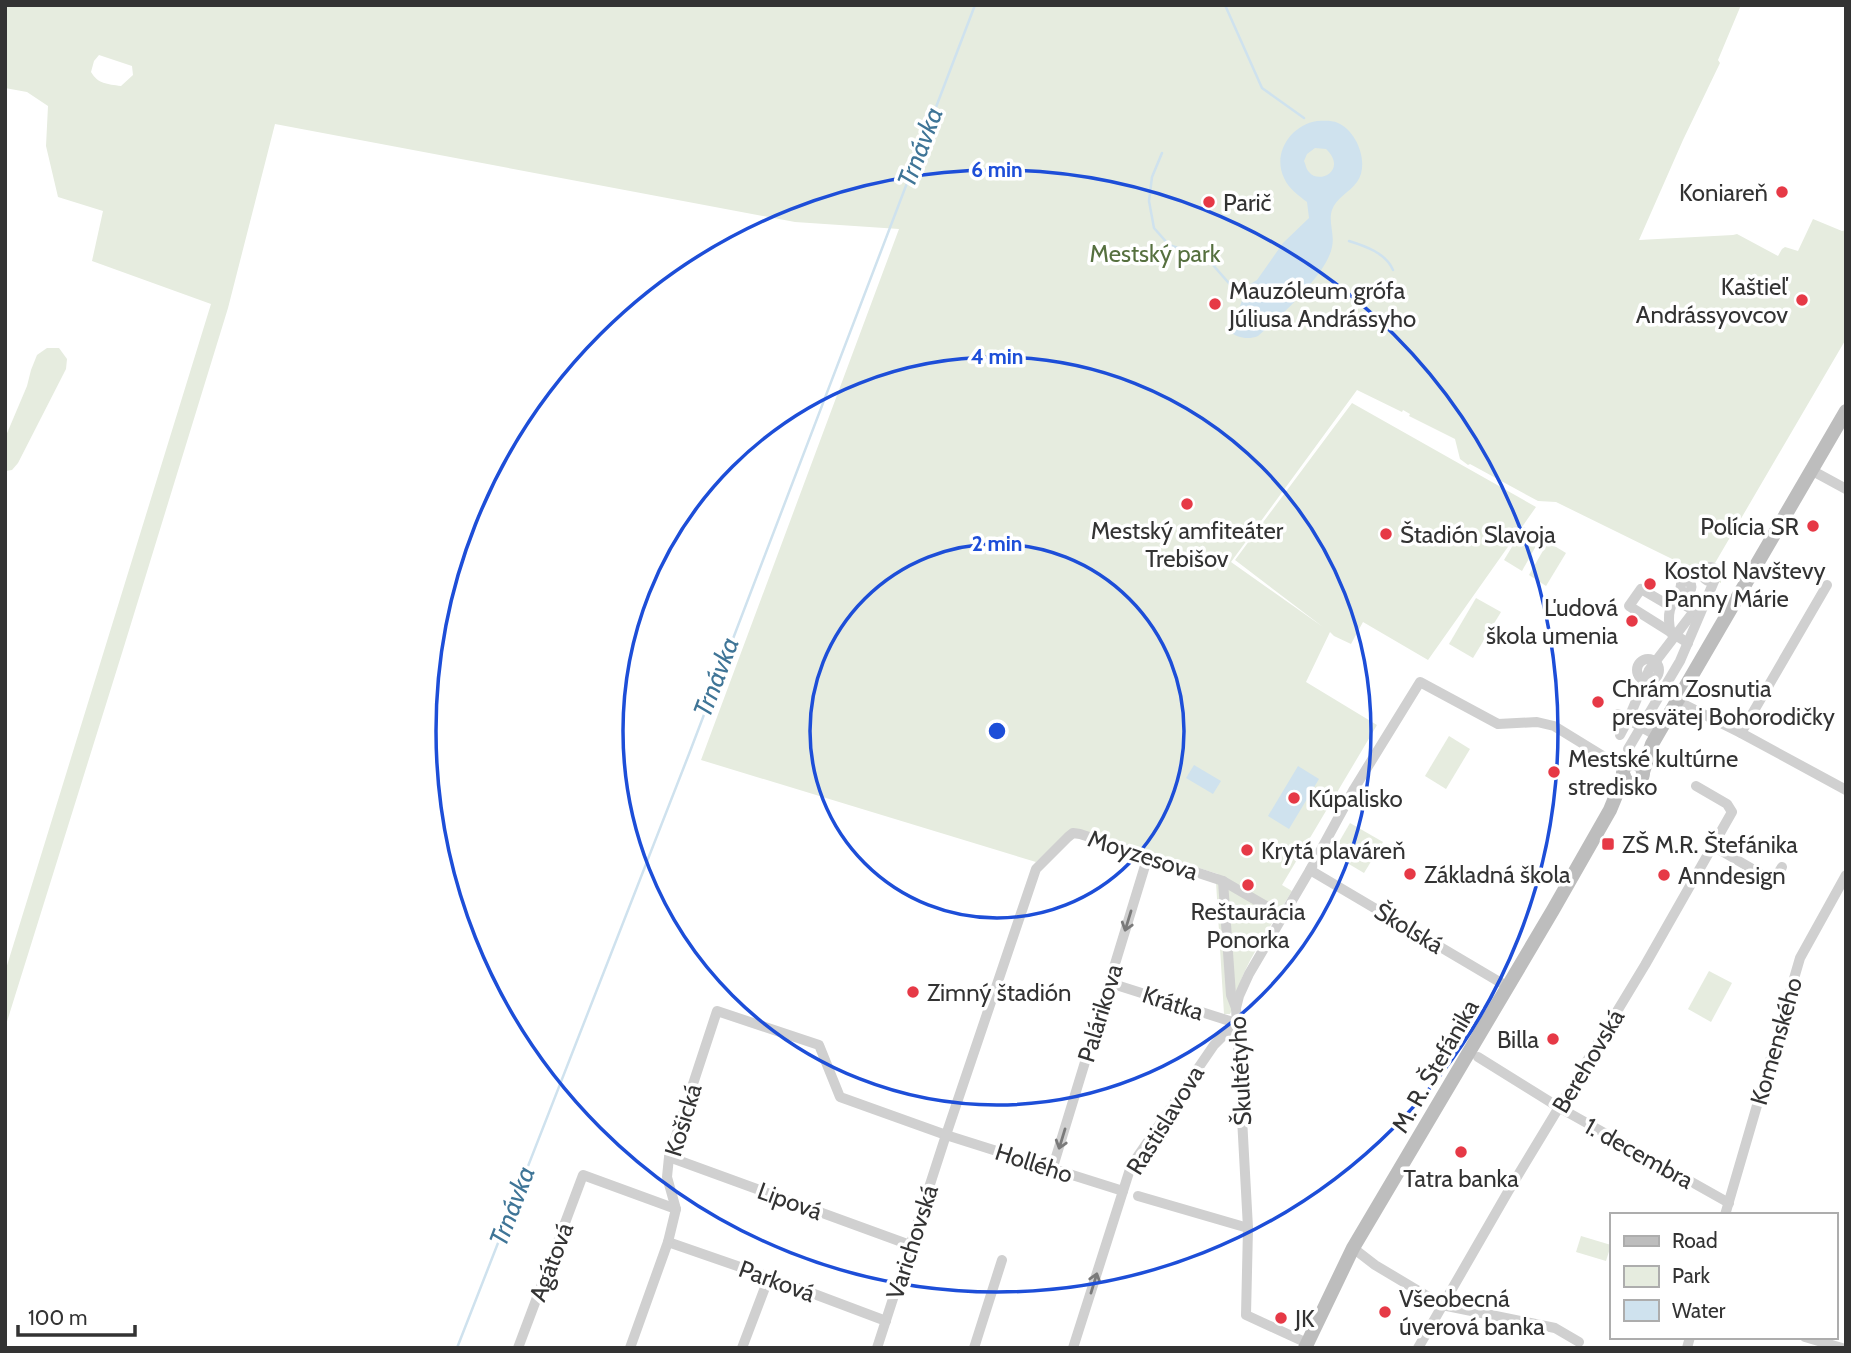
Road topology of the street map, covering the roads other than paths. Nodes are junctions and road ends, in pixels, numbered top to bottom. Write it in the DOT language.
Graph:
graph roads {
  1 [pos="1846,411"];
  2 [pos="1811,470"];
  3 [pos="1846,489"];
  4 [pos="1826,585"];
  5 [pos="1679,594"];
  6 [pos="1703,602"];
  7 [pos="1697,612"];
  8 [pos="1673,634"];
  9 [pos="1688,643"];
  10 [pos="1655,661"];
  11 [pos="1676,666"];
  12 [pos="1658,676"];
  13 [pos="1645,681"];
  14 [pos="1658,696"];
  15 [pos="1677,701"];
  16 [pos="1618,714"];
  17 [pos="1628,720"];
  18 [pos="1640,727"];
  19 [pos="1741,733"];
  20 [pos="1620,735"];
  21 [pos="1654,740"];
  22 [pos="1631,768"];
  23 [pos="1696,786"];
  24 [pos="1846,790"];
  25 [pos="1713,846"];
  26 [pos="1148,856"];
  27 [pos="1782,867"];
  28 [pos="1310,870"];
  29 [pos="1846,875"];
  30 [pos="1223,881"];
  31 [pos="1283,916"];
  32 [pos="1110,983"];
  33 [pos="1508,987"];
  34 [pos="1236,1008"];
  35 [pos="717,1011"];
  36 [pos="1236,1023"];
  37 [pos="1478,1056"];
  38 [pos="1560,1108"];
  39 [pos="946,1135"];
  40 [pos="669,1157"];
  41 [pos="1052,1170"];
  42 [pos="1123,1191"];
  43 [pos="1138,1196"];
  44 [pos="1729,1203"];
  45 [pos="676,1209"];
  46 [pos="1726,1213"];
  47 [pos="1248,1228"];
  48 [pos="668,1242"];
  49 [pos="911,1245"];
  50 [pos="1353,1248"];
  51 [pos="1002,1260"];
  52 [pos="769,1277"];
  53 [pos="1442,1305"];
  54 [pos="886,1321"];
  55 [pos="1812,1339"];
  56 [pos="1579,1342"];
  57 [pos="631,1345"];
  58 [pos="1306,1345"];
  59 [pos="518,1348"];
  60 [pos="644,1348"];
  61 [pos="742,1348"];
  62 [pos="877,1348"];
  63 [pos="974,1348"];
  64 [pos="1073,1348"];
  65 [pos="1418,1348"];
  66 [pos="1842,1348"];
  1 -- 2 [label="street, M. R. Štefánika"];
  2 -- 3 [label="street"];
  2 -- 15 [label="street, M. R. Štefánika"];
  4 -- 19 [label="street"];
  5 -- 6 [label="street"];
  5 -- 6 [label="street"];
  5 -- 7 [label="street"];
  5 -- 8 [label="street"];
  5 -- 8 [label="street"];
  6 -- 7 [label="street"];
  7 -- 8 [label="street"];
  7 -- 9 [label="street"];
  8 -- 9 [label="street"];
  8 -- 10 [label="street"];
  9 -- 11 [label="street"];
  10 -- 12 [label="street"];
  10 -- 13 [label="street"];
  11 -- 12 [label="street"];
  11 -- 14 [label="street"];
  12 -- 13 [label="street"];
  12 -- 14 [label="street"];
  13 -- 17 [label="street"];
  14 -- 18 [label="street"];
  15 -- 19 [label="street"];
  15 -- 21 [label="street, M. R. Štefánika"];
  16 -- 17 [label="street"];
  17 -- 18 [label="street"];
  17 -- 20 [label="street"];
  18 -- 21 [label="street"];
  18 -- 22 [label="street"];
  19 -- 24 [label="street"];
  21 -- 22 [label="street, M. R. Štefánika"];
  22 -- 28 [label="street, Škultétyho"];
  22 -- 33 [label="street, M. R. Štefánika"];
  23 -- 25 [label="street, Berehovská"];
  25 -- 27 [label="street"];
  25 -- 38 [label="street, Berehovská"];
  26 -- 30 [label="street, Moyzesova"];
  26 -- 32 [label="street, Palárikova, one-way"];
  26 -- 39 [label="street, Moyzesova"];
  28 -- 31 [label="street, Škultétyho"];
  28 -- 33 [label="street, Školská"];
  29 -- 44 [label="street, Komenského"];
  30 -- 31 [label="street, Moyzesova"];
  30 -- 34 [label="street"];
  31 -- 34 [label="street, Škultétyho"];
  32 -- 36 [label="street, Krátka"];
  32 -- 41 [label="street, Palárikova, one-way"];
  33 -- 50 [label="street, M. R. Štefánika"];
  34 -- 36 [label="street, Škultétyho"];
  35 -- 39 [label="street, Hollého"];
  35 -- 40 [label="street, Košická"];
  36 -- 42 [label="street, Rastislavova"];
  36 -- 47 [label="street, Škultétyho"];
  37 -- 38 [label="street, 1. decembra"];
  38 -- 44 [label="street, 1. decembra"];
  38 -- 53 [label="street, Berehovská"];
  39 -- 41 [label="street, Hollého"];
  39 -- 49 [label="street, Varichovská"];
  40 -- 45 [label="street, Košická"];
  40 -- 49 [label="street, Lipová"];
  41 -- 42 [label="street, Hollého"];
  64 -- 42 [label="street, Rastislavova, one-way"];
  43 -- 47 [label="street"];
  44 -- 46 [label="street, Komenského"];
  45 -- 48 [label="street, Košická"];
  45 -- 59 [label="street, Agátová"];
  47 -- 58 [label="street, Škultétyho"];
  48 -- 52 [label="street, Parková"];
  48 -- 57 [label="street, Košická"];
  49 -- 54 [label="street, Varichovská"];
  50 -- 53 [label="street"];
  50 -- 58 [label="street, M. R. Štefánika"];
  51 -- 63 [label="street"];
  52 -- 54 [label="street, Parková"];
  52 -- 61 [label="street"];
  53 -- 56 [label="street"];
  53 -- 65 [label="street, Berehovská"];
  54 -- 62 [label="street, Varichovská"];
  55 -- 66 [label="street"];
  57 -- 60 [label="street"];
}
